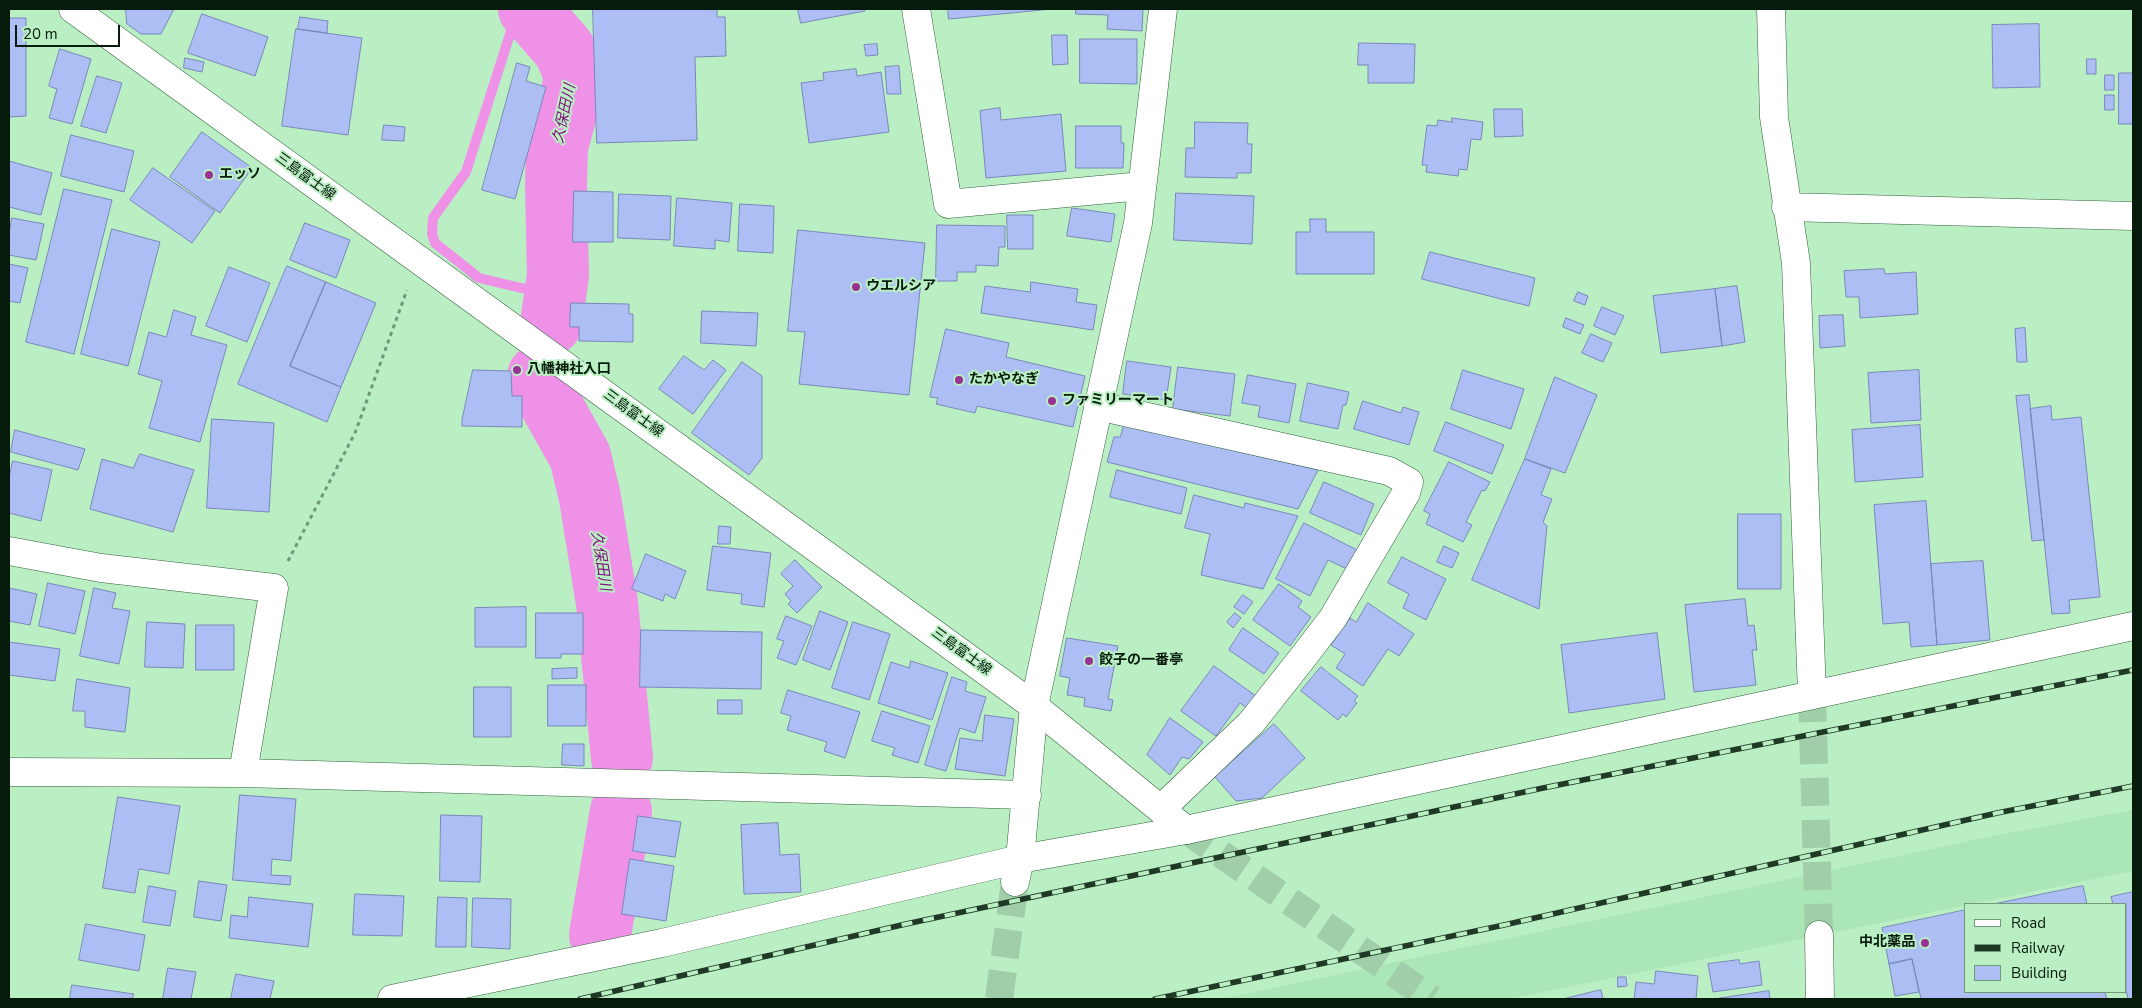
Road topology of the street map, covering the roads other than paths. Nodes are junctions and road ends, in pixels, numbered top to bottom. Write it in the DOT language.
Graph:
graph roads {
  1 [pos="73,9"];
  2 [pos="916,9"];
  3 [pos="1163,9"];
  4 [pos="1772,9"];
  5 [pos="1142,186"];
  6 [pos="1786,207"];
  7 [pos="2133,216"];
  8 [pos="1098,406"];
  9 [pos="9,551"];
  10 [pos="2133,626"];
  11 [pos="1812,694"];
  12 [pos="1034,706"];
  13 [pos="9,772"];
  14 [pos="243,773"];
  15 [pos="1027,795"];
  16 [pos="1161,809"];
  17 [pos="1186,830"];
  18 [pos="1018,871"];
  19 [pos="1820,935"];
  20 [pos="392,999"];
  21 [pos="1820,999"];
  1 -- 12 [label="street, 三島富士線"];
  2 -- 5 [label="street"];
  3 -- 5 [label="street"];
  4 -- 6 [label="street"];
  5 -- 8 [label="street"];
  6 -- 7 [label="street"];
  6 -- 11 [label="street"];
  8 -- 12 [label="street"];
  8 -- 16 [label="street"];
  9 -- 14 [label="street"];
  10 -- 11 [label="street"];
  11 -- 17 [label="street"];
  12 -- 15 [label="street"];
  12 -- 16 [label="street, 三島富士線"];
  13 -- 14 [label="street"];
  14 -- 15 [label="street"];
  15 -- 18 [label="street"];
  16 -- 17 [label="street, 三島富士線"];
  17 -- 18 [label="street"];
  18 -- 20 [label="street"];
  19 -- 21 [label="street"];
}
